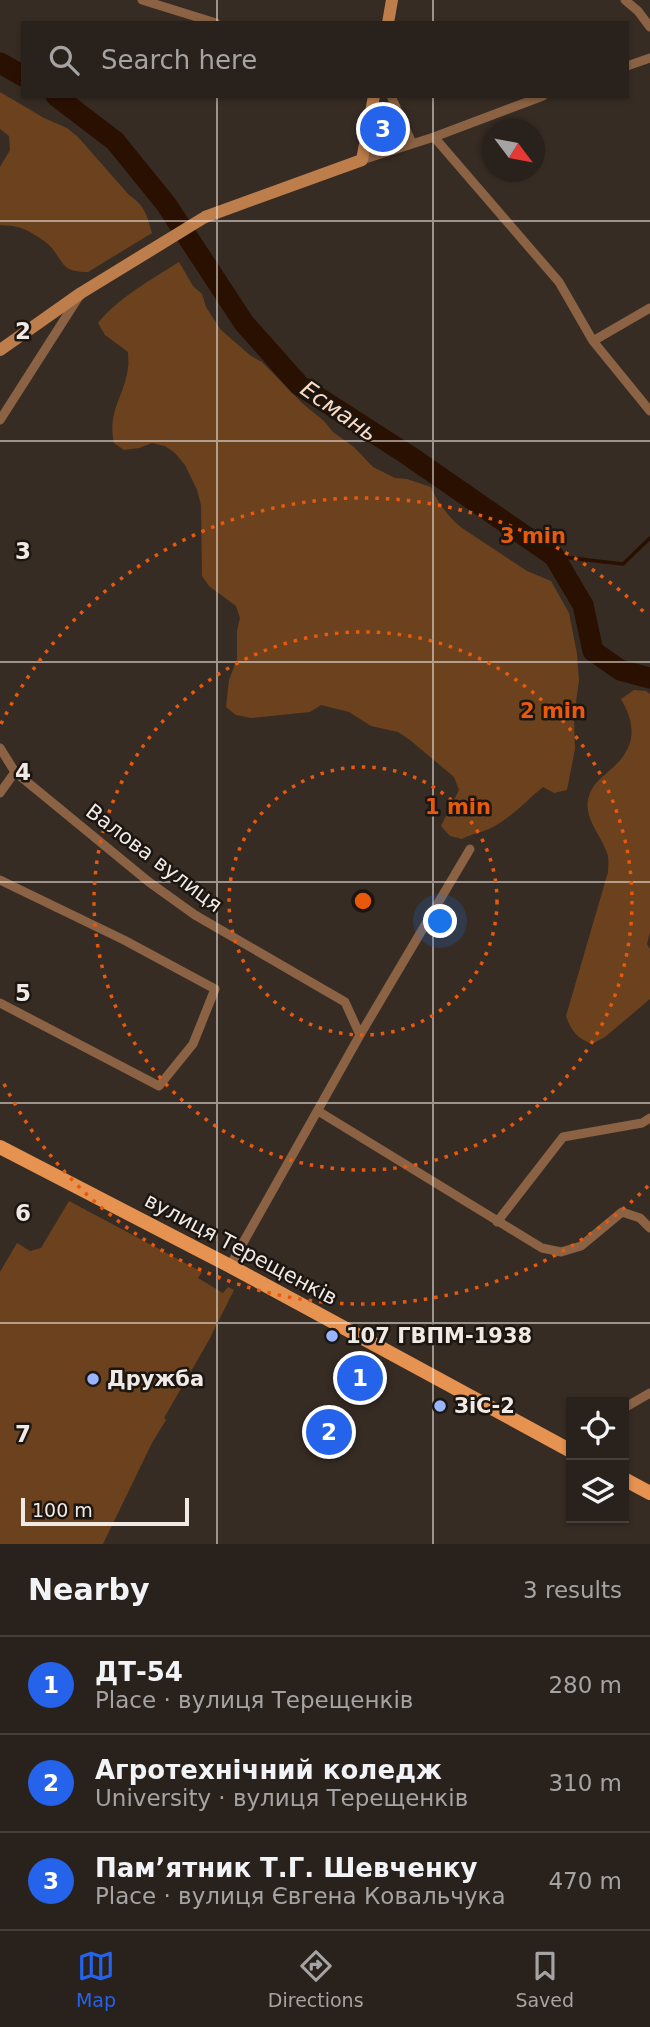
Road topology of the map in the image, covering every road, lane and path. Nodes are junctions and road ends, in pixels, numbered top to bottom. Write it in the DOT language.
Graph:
graph roads {
  1 [pos="142,0"];
  2 [pos="392,0"];
  3 [pos="625,0"];
  4 [pos="210,21"];
  5 [pos="388,21"];
  6 [pos="650,27"];
  7 [pos="650,58"];
  8 [pos="629,65"];
  9 [pos="374,98"];
  10 [pos="392,98"];
  11 [pos="538,98"];
  12 [pos="434,137"];
  13 [pos="412,143"];
  14 [pos="362,160"];
  15 [pos="81,293"];
  16 [pos="650,308"];
  17 [pos="593,341"];
  18 [pos="0,350"];
  19 [pos="650,411"];
  20 [pos="0,420"];
  21 [pos="0,748"];
  22 [pos="15,772"];
  23 [pos="0,793"];
  24 [pos="470,849"];
  25 [pos="0,880"];
  26 [pos="0,1003"];
  27 [pos="360,1035"];
  28 [pos="318,1111"];
  29 [pos="650,1118"];
  30 [pos="0,1147"];
  31 [pos="496,1222"];
  32 [pos="650,1228"];
  33 [pos="230,1266"];
  34 [pos="650,1393"];
  35 [pos="629,1405"];
  36 [pos="566,1444"];
  37 [pos="629,1482"];
  38 [pos="650,1493"];
  1 -- 4 [label="street"];
  2 -- 5 [label="street"];
  3 -- 6 [label="street"];
  7 -- 8 [label="street"];
  9 -- 14 [label="street"];
  10 -- 13 [label="street"];
  11 -- 12 [label="street"];
  12 -- 13 [label="street"];
  12 -- 17 [label="street"];
  13 -- 14 [label="street"];
  14 -- 15 [label="street"];
  15 -- 18 [label="street"];
  15 -- 20 [label="street"];
  16 -- 17 [label="street"];
  17 -- 19 [label="street"];
  21 -- 22 [label="street, Валова вулиця"];
  22 -- 23 [label="street"];
  22 -- 27 [label="street, Валова вулиця"];
  24 -- 27 [label="street"];
  25 -- 26 [label="street"];
  27 -- 28 [label="street"];
  28 -- 31 [label="street"];
  28 -- 33 [label="street"];
  29 -- 31 [label="street"];
  30 -- 33 [label="main road, вулиця Терещенків"];
  31 -- 32 [label="street"];
  33 -- 36 [label="main road, вулиця Терещенків"];
  34 -- 35 [label="street"];
  37 -- 38 [label="main road"];
}
